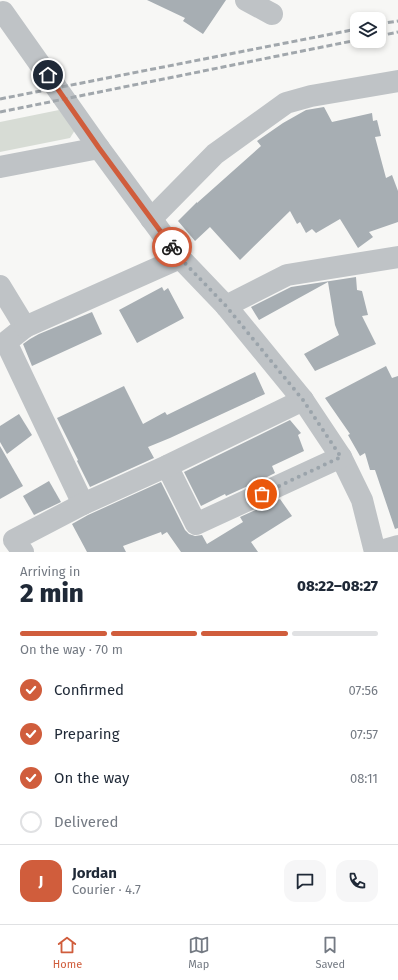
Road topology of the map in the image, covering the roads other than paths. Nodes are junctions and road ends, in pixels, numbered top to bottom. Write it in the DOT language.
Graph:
graph roads {
  1 [pos="246,0"];
  2 [pos="5,9"];
  3 [pos="272,14"];
  4 [pos="398,80"];
  5 [pos="99,148"];
  6 [pos="0,167"];
  7 [pos="151,219"];
  8 [pos="398,256"];
  9 [pos="180,258"];
  10 [pos="0,286"];
  11 [pos="226,306"];
  12 [pos="25,327"];
  13 [pos="303,400"];
  14 [pos="341,457"];
  15 [pos="167,466"];
  16 [pos="83,504"];
  17 [pos="398,546"];
  18 [pos="23,552"];
  19 [pos="376,552"];
  1 -- 3 [label="street"];
  2 -- 5 [label="street"];
  4 -- 7 [label="street"];
  5 -- 6 [label="street"];
  5 -- 7 [label="street"];
  7 -- 9 [label="street"];
  8 -- 11 [label="street"];
  9 -- 11 [label="street"];
  9 -- 12 [label="street"];
  10 -- 12 [label="street"];
  11 -- 13 [label="street"];
  12 -- 16 [label="street"];
  13 -- 14 [label="street"];
  13 -- 15 [label="street"];
  14 -- 15 [label="street"];
  14 -- 19 [label="street"];
  15 -- 16 [label="street"];
  16 -- 18 [label="street"];
  17 -- 19 [label="street"];
}
